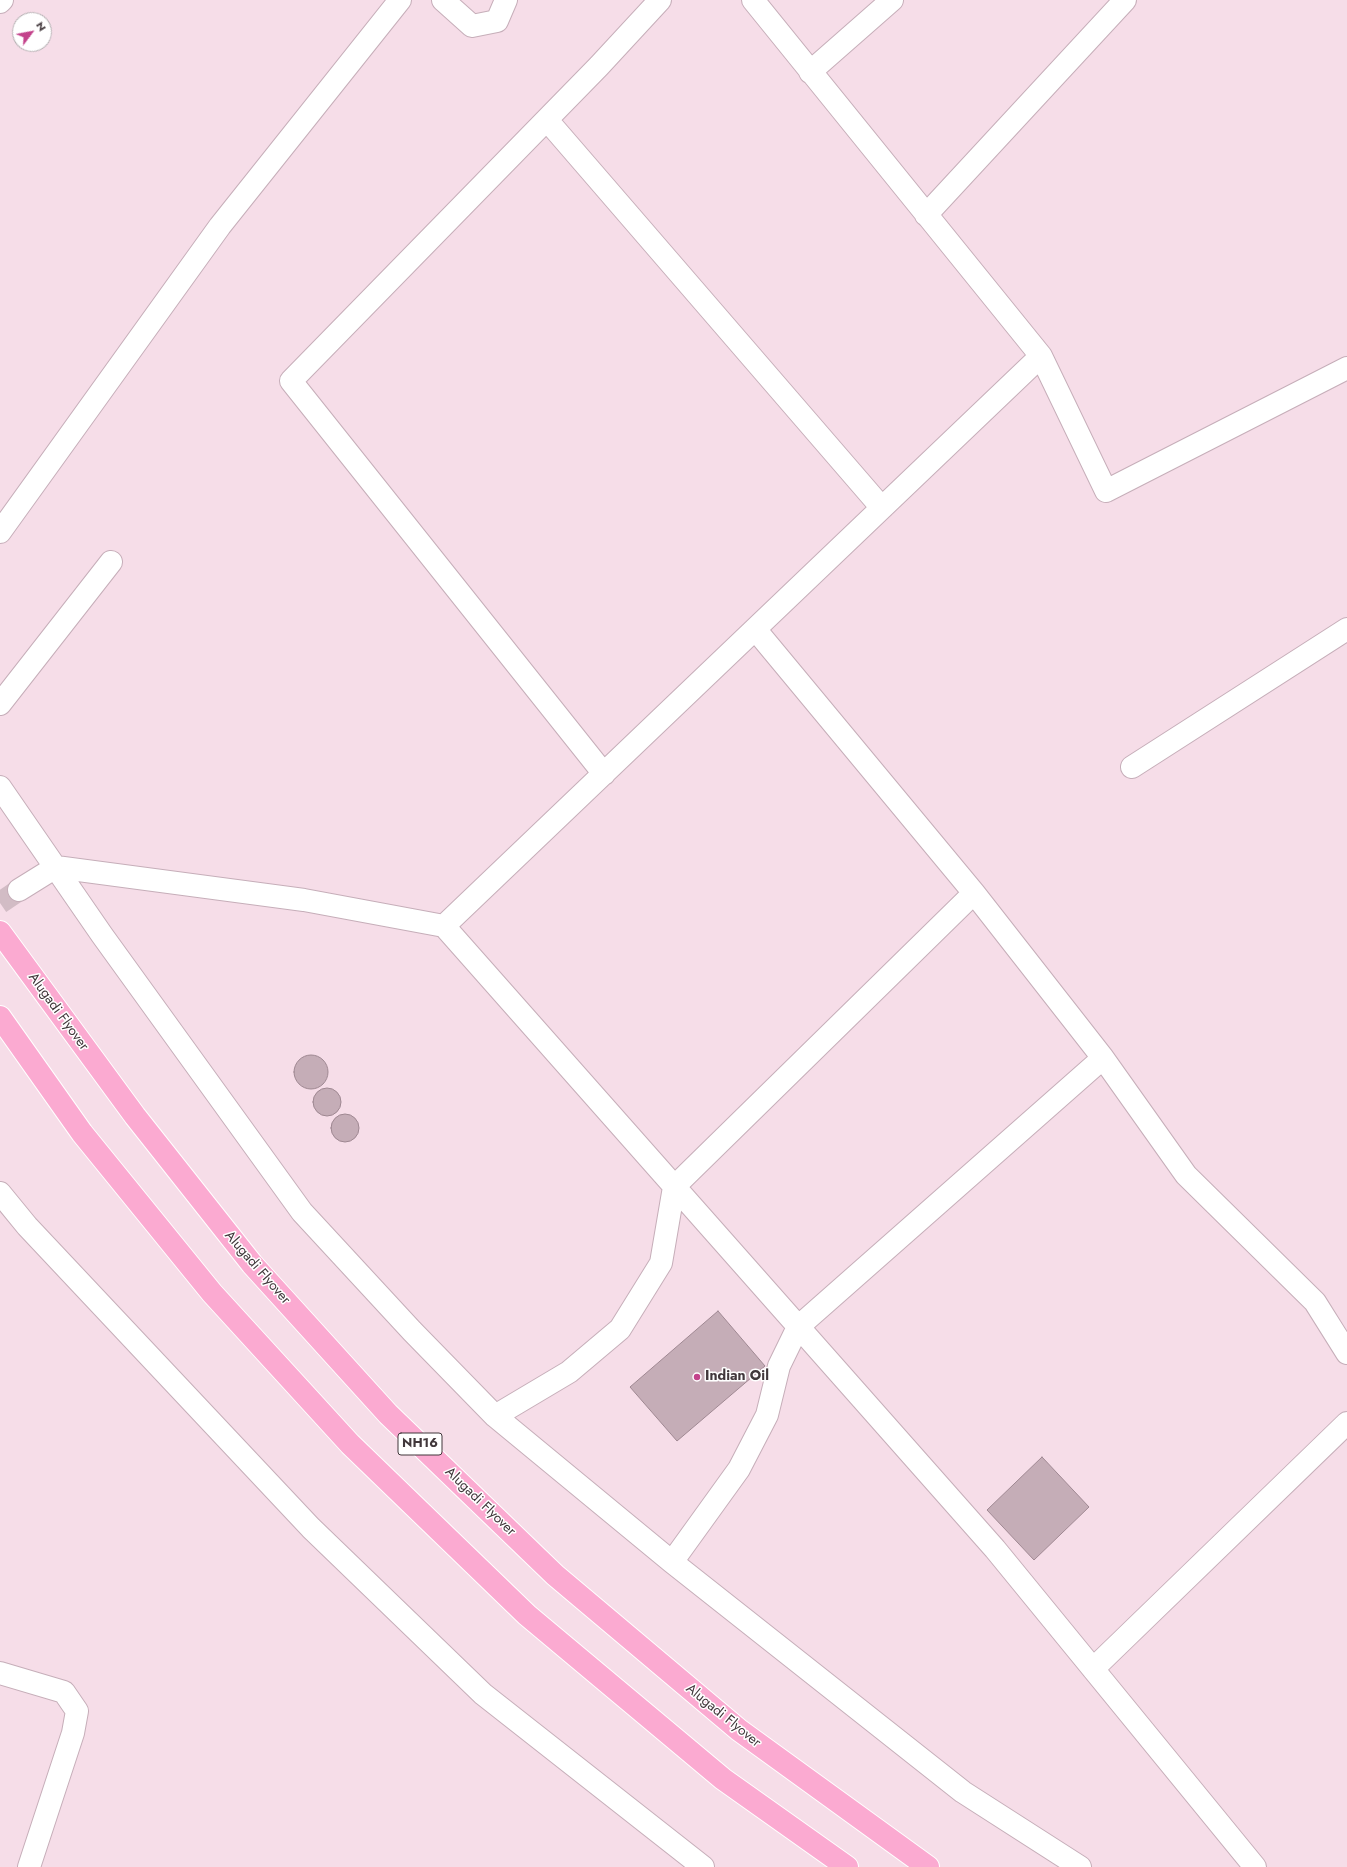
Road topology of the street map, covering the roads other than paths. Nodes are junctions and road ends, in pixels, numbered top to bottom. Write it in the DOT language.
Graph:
graph roads {
  1 [pos="2,0"];
  2 [pos="400,0"];
  3 [pos="443,0"];
  4 [pos="506,0"];
  5 [pos="660,0"];
  6 [pos="753,0"];
  7 [pos="892,0"];
  8 [pos="1125,0"];
  9 [pos="0,2"];
  10 [pos="810,72"];
  11 [pos="547,120"];
  12 [pos="926,215"];
  13 [pos="1041,356"];
  14 [pos="1347,368"];
  15 [pos="882,508"];
  16 [pos="0,532"];
  17 [pos="111,562"];
  18 [pos="755,629"];
  19 [pos="1347,630"];
  20 [pos="0,704"];
  21 [pos="1132,767"];
  22 [pos="604,774"];
  23 [pos="0,787"];
  24 [pos="56,867"];
  25 [pos="20,890"];
  26 [pos="974,893"];
  27 [pos="444,926"];
  28 [pos="0,932"];
  29 [pos="0,1017"];
  30 [pos="1103,1058"];
  31 [pos="674,1187"];
  32 [pos="0,1192"];
  33 [pos="798,1327"];
  34 [pos="1347,1353"];
  35 [pos="495,1416"];
  36 [pos="1347,1422"];
  37 [pos="672,1562"];
  38 [pos="1093,1669"];
  39 [pos="0,1673"];
  40 [pos="30,1867"];
  41 [pos="703,1867"];
  42 [pos="847,1867"];
  43 [pos="928,1867"];
  44 [pos="1080,1867"];
  45 [pos="1255,1867"];
  1 -- 9 [label="street"];
  2 -- 16 [label="street"];
  3 -- 4 [label="street"];
  5 -- 11 [label="street"];
  6 -- 10 [label="street"];
  7 -- 10 [label="street"];
  8 -- 12 [label="street"];
  10 -- 12 [label="street"];
  11 -- 15 [label="street"];
  11 -- 22 [label="street"];
  12 -- 13 [label="street"];
  13 -- 14 [label="street"];
  13 -- 15 [label="street"];
  15 -- 18 [label="street"];
  17 -- 20 [label="street"];
  18 -- 22 [label="street"];
  18 -- 26 [label="street"];
  19 -- 21 [label="street"];
  22 -- 27 [label="street"];
  23 -- 24 [label="street"];
  24 -- 25 [label="street"];
  24 -- 27 [label="street"];
  24 -- 35 [label="street"];
  26 -- 30 [label="street"];
  26 -- 31 [label="street"];
  27 -- 31 [label="street"];
  28 -- 43 [label="highway, Alugadi Flyover / NH16"];
  29 -- 42 [label="highway"];
  30 -- 33 [label="street"];
  30 -- 34 [label="street"];
  31 -- 33 [label="street"];
  31 -- 35 [label="street"];
  32 -- 41 [label="street"];
  33 -- 37 [label="street"];
  33 -- 38 [label="street"];
  35 -- 37 [label="street"];
  36 -- 38 [label="street"];
  37 -- 44 [label="street"];
  38 -- 45 [label="street"];
  39 -- 40 [label="street"];
}
